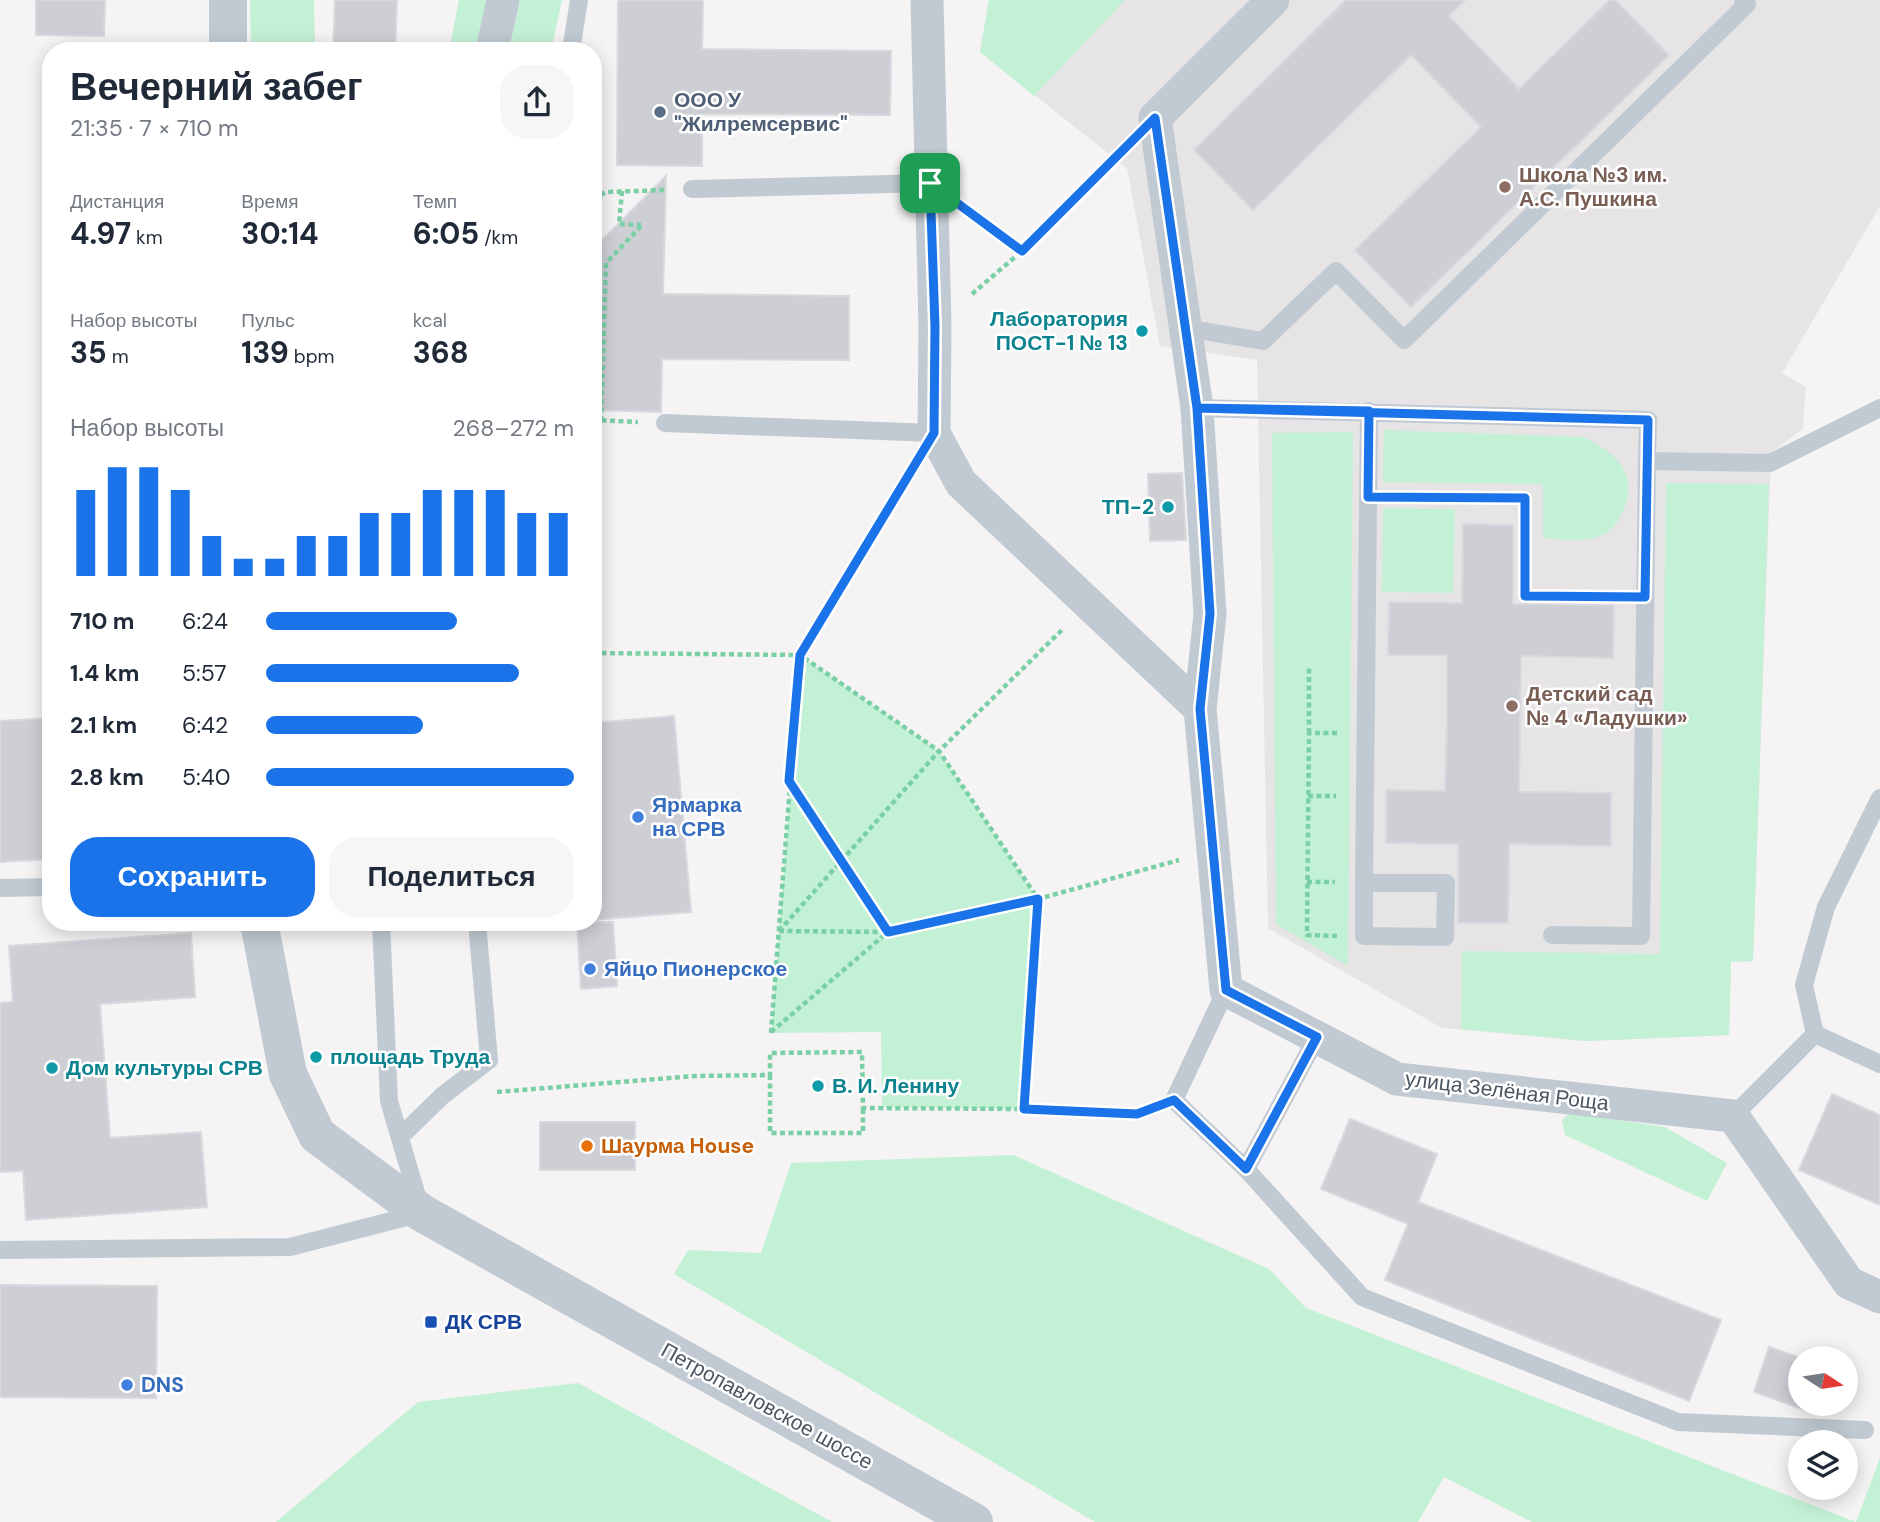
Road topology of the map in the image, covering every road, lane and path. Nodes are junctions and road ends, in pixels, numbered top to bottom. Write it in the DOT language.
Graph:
graph roads {
  1 [pos="228,0"];
  2 [pos="503,0"];
  3 [pos="579,0"];
  4 [pos="927,0"];
  5 [pos="1273,0"];
  6 [pos="1743,0"];
  7 [pos="228,42"];
  8 [pos="494,42"];
  9 [pos="572,42"];
  10 [pos="1155,118"];
  11 [pos="930,183"];
  12 [pos="692,189"];
  13 [pos="622,191"];
  14 [pos="602,194"];
  15 [pos="1022,251"];
  16 [pos="935,326"];
  17 [pos="1186,328"];
  18 [pos="602,389"];
  19 [pos="1197,408"];
  20 [pos="1880,408"];
  21 [pos="1369,411"];
  22 [pos="602,421"];
  23 [pos="665,423"];
  24 [pos="934,433"];
  25 [pos="1647,461"];
  26 [pos="1368,497"];
  27 [pos="1645,597"];
  28 [pos="1089,604"];
  29 [pos="602,653"];
  30 [pos="800,655"];
  31 [pos="1309,667"];
  32 [pos="1200,709"];
  33 [pos="1309,733"];
  34 [pos="1365,733"];
  35 [pos="939,751"];
  36 [pos="789,781"];
  37 [pos="1878,805"];
  38 [pos="1214,850"];
  39 [pos="842,861"];
  40 [pos="1364,883"];
  41 [pos="42,887"];
  42 [pos="0,888"];
  43 [pos="1038,899"];
  44 [pos="261,931"];
  45 [pos="381,931"];
  46 [pos="478,931"];
  47 [pos="778,932"];
  48 [pos="888,932"];
  49 [pos="1552,935"];
  50 [pos="1364,936"];
  51 [pos="1226,990"];
  52 [pos="1815,1034"];
  53 [pos="1317,1037"];
  54 [pos="1880,1064"];
  55 [pos="770,1076"];
  56 [pos="507,1091"];
  57 [pos="1174,1100"];
  58 [pos="863,1108"];
  59 [pos="1024,1109"];
  60 [pos="1732,1116"];
  61 [pos="400,1137"];
  62 [pos="1246,1169"];
  63 [pos="422,1213"];
  64 [pos="0,1250"];
  65 [pos="1880,1297"];
  66 [pos="1865,1430"];
  67 [pos="974,1522"];
  1 -- 7 [label="street"];
  2 -- 8 [label="street"];
  3 -- 9 [label="lane"];
  4 -- 11 [label="street"];
  5 -- 10 [label="street"];
  6 -- 17 [label="lane"];
  10 -- 15 [label="path"];
  10 -- 17 [label="street"];
  11 -- 12 [label="lane"];
  11 -- 15 [label="path"];
  11 -- 16 [label="street"];
  12 -- 13 [label="path"];
  13 -- 14 [label="path"];
  13 -- 18 [label="path"];
  15 -- 16 [label="path"];
  16 -- 24 [label="street"];
  17 -- 19 [label="street"];
  19 -- 21 [label="lane"];
  19 -- 32 [label="street"];
  20 -- 25 [label="lane"];
  21 -- 25 [label="lane"];
  21 -- 26 [label="lane"];
  22 -- 23 [label="path"];
  23 -- 24 [label="lane"];
  24 -- 28 [label="street"];
  24 -- 30 [label="path"];
  25 -- 27 [label="lane"];
  26 -- 27 [label="path"];
  26 -- 34 [label="lane"];
  27 -- 49 [label="lane"];
  28 -- 32 [label="street"];
  28 -- 35 [label="path"];
  29 -- 30 [label="path"];
  30 -- 35 [label="path"];
  30 -- 36 [label="path"];
  31 -- 33 [label="path"];
  32 -- 38 [label="street"];
  33 -- 34 [label="path"];
  33 -- 50 [label="path"];
  34 -- 40 [label="lane"];
  35 -- 39 [label="path"];
  35 -- 43 [label="path"];
  36 -- 39 [label="path"];
  36 -- 47 [label="path"];
  37 -- 52 [label="lane"];
  38 -- 43 [label="path"];
  38 -- 51 [label="street"];
  39 -- 47 [label="path"];
  39 -- 48 [label="path"];
  40 -- 50 [label="lane"];
  40 -- 50 [label="lane"];
  41 -- 42 [label="lane"];
  43 -- 48 [label="path"];
  43 -- 59 [label="path"];
  44 -- 63 [label="street, Петропавловское шоссе"];
  45 -- 61 [label="lane"];
  46 -- 61 [label="lane"];
  47 -- 48 [label="path"];
  47 -- 48 [label="path"];
  51 -- 53 [label="street, улица Зелёная Роща"];
  51 -- 57 [label="lane"];
  52 -- 54 [label="lane"];
  52 -- 60 [label="lane"];
  53 -- 60 [label="street, улица Зелёная Роща"];
  53 -- 62 [label="lane"];
  55 -- 56 [label="path"];
  55 -- 58 [label="path"];
  55 -- 58 [label="path"];
  57 -- 59 [label="path"];
  57 -- 62 [label="lane"];
  58 -- 59 [label="path"];
  60 -- 65 [label="street"];
  61 -- 63 [label="lane"];
  62 -- 66 [label="lane"];
  63 -- 64 [label="lane"];
  63 -- 67 [label="street, Петропавловское шоссе"];
}
